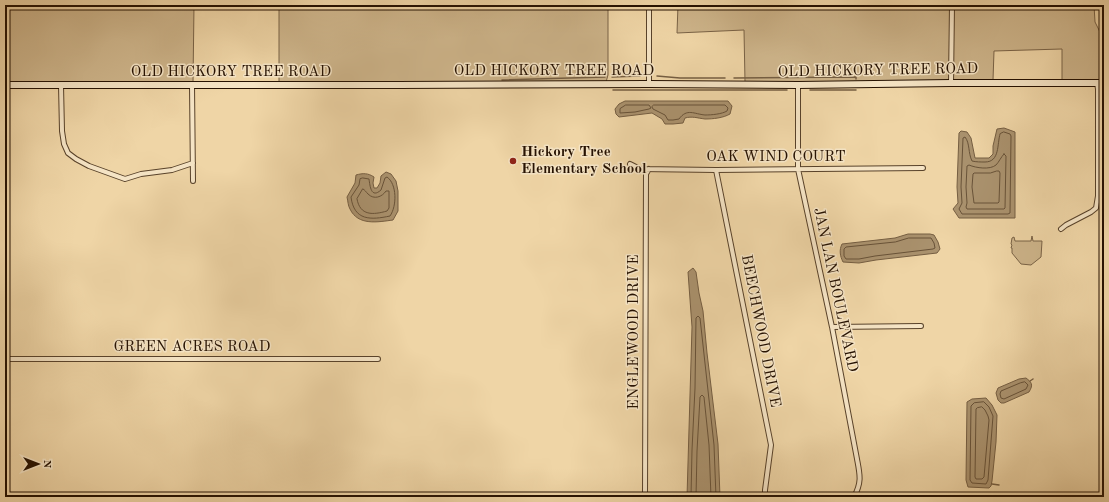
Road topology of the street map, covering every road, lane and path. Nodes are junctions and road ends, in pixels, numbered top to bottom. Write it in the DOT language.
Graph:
graph roads {
  1 [pos="649,5"];
  2 [pos="952,5"];
  3 [pos="951,83"];
  4 [pos="1097,83"];
  5 [pos="1104,83"];
  6 [pos="649,84"];
  7 [pos="5,85"];
  8 [pos="61,85"];
  9 [pos="192,85"];
  10 [pos="798,85"];
  11 [pos="193,163"];
  12 [pos="630,164"];
  13 [pos="923,168"];
  14 [pos="649,169"];
  15 [pos="798,169"];
  16 [pos="716,170"];
  17 [pos="193,180"];
  18 [pos="1061,230"];
  19 [pos="922,326"];
  20 [pos="832,327"];
  21 [pos="5,359"];
  22 [pos="378,359"];
  23 [pos="645,497"];
  24 [pos="765,497"];
  25 [pos="854,497"];
  1 -- 6 [label="street"];
  2 -- 3 [label="street"];
  3 -- 4 [label="street, OLD HICKORY TREE ROAD"];
  3 -- 10 [label="street, OLD HICKORY TREE ROAD"];
  4 -- 5 [label="street, OLD HICKORY TREE ROAD"];
  4 -- 18 [label="street"];
  6 -- 9 [label="street, OLD HICKORY TREE ROAD"];
  6 -- 10 [label="street, OLD HICKORY TREE ROAD"];
  7 -- 8 [label="street, OLD HICKORY TREE ROAD"];
  8 -- 9 [label="street, OLD HICKORY TREE ROAD"];
  8 -- 11 [label="street"];
  9 -- 11 [label="street"];
  10 -- 15 [label="street, JAN LAN BOULEVARD"];
  11 -- 17 [label="street"];
  12 -- 14 [label="street, OAK WIND COURT"];
  13 -- 15 [label="street, OAK WIND COURT"];
  14 -- 16 [label="street, OAK WIND COURT"];
  14 -- 23 [label="street, ENGLEWOOD DRIVE"];
  15 -- 16 [label="street, OAK WIND COURT"];
  15 -- 20 [label="street, JAN LAN BOULEVARD"];
  16 -- 24 [label="street, BEECHWOOD DRIVE"];
  19 -- 20 [label="street"];
  20 -- 25 [label="street, JAN LAN BOULEVARD"];
  21 -- 22 [label="street, GREEN ACRES ROAD"];
}
